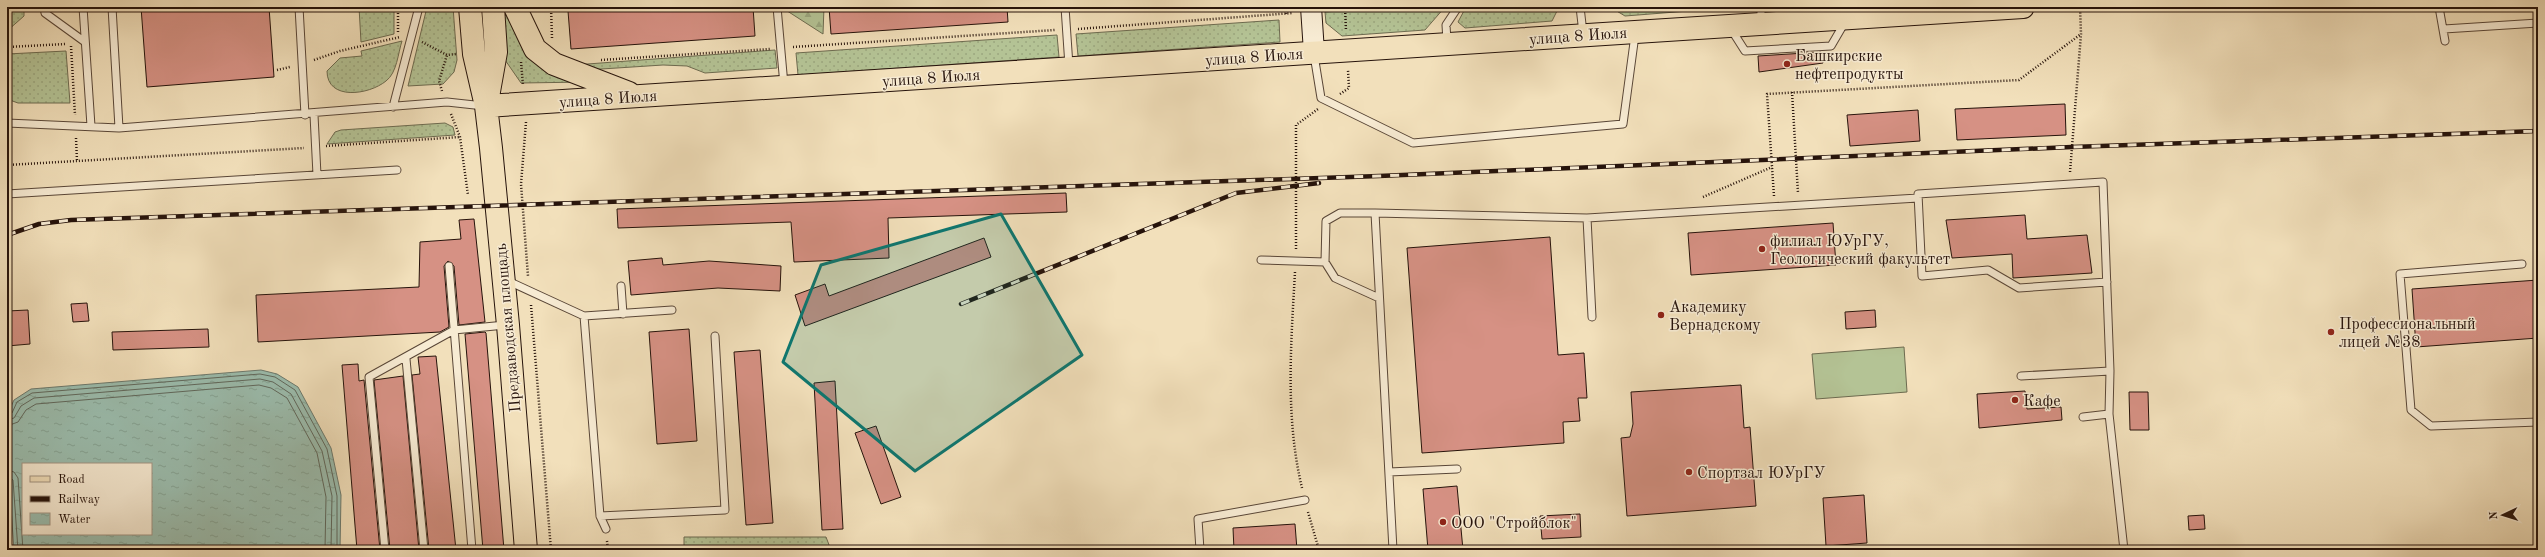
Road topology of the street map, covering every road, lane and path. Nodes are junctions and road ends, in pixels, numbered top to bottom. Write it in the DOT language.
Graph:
graph roads {
  1 [pos="44,7"];
  2 [pos="83,7"];
  3 [pos="112,7"];
  4 [pos="300,7"];
  5 [pos="398,7"];
  6 [pos="419,7"];
  7 [pos="470,7"];
  8 [pos="493,7"];
  9 [pos="515,7"];
  10 [pos="551,7"];
  11 [pos="777,7"];
  12 [pos="1065,7"];
  13 [pos="1285,7"];
  14 [pos="1458,7"];
  15 [pos="1580,7"];
  16 [pos="2023,7"];
  17 [pos="2080,7"];
  18 [pos="2439,7"];
  19 [pos="1311,8"];
  20 [pos="1286,14"];
  21 [pos="1761,15"];
  22 [pos="1848,18"];
  23 [pos="2538,24"];
  24 [pos="1728,26"];
  25 [pos="2444,29"];
  26 [pos="1066,30"];
  27 [pos="1636,32"];
  28 [pos="2081,34"];
  29 [pos="1583,35"];
  30 [pos="399,36"];
  31 [pos="412,38"];
  32 [pos="552,41"];
  33 [pos="2445,41"];
  34 [pos="85,42"];
  35 [pos="1448,44"];
  36 [pos="7,47"];
  37 [pos="781,48"];
  38 [pos="1314,52"];
  39 [pos="447,55"];
  40 [pos="600,60"];
  41 [pos="303,64"];
  42 [pos="1069,68"];
  43 [pos="277,70"];
  44 [pos="784,87"];
  45 [pos="1792,92"];
  46 [pos="638,96"];
  47 [pos="1327,101"];
  48 [pos="447,102"];
  49 [pos="486,106"];
  50 [pos="393,108"];
  51 [pos="314,114"];
  52 [pos="305,115"];
  53 [pos="7,123"];
  54 [pos="76,125"];
  55 [pos="91,126"];
  56 [pos="119,128"];
  57 [pos="460,137"];
  58 [pos="315,147"];
  59 [pos="77,161"];
  60 [pos="7,165"];
  61 [pos="1772,167"];
  62 [pos="397,170"];
  63 [pos="317,174"];
  64 [pos="2069,184"];
  65 [pos="7,194"];
  66 [pos="468,195"];
  67 [pos="1918,198"];
  68 [pos="1799,205"];
  69 [pos="1774,207"];
  70 [pos="1688,212"];
  71 [pos="1375,213"];
  72 [pos="1587,218"];
  73 [pos="1261,260"];
  74 [pos="1296,261"];
  75 [pos="1325,262"];
  76 [pos="2522,264"];
  77 [pos="449,266"];
  78 [pos="504,280"];
  79 [pos="2106,282"];
  80 [pos="621,286"];
  81 [pos="1379,298"];
  82 [pos="672,310"];
  83 [pos="623,314"];
  84 [pos="584,316"];
  85 [pos="1592,317"];
  86 [pos="508,325"];
  87 [pos="454,330"];
  88 [pos="715,336"];
  89 [pos="406,358"];
  90 [pos="2110,371"];
  91 [pos="2021,376"];
  92 [pos="2109,414"];
  93 [pos="2083,417"];
  94 [pos="2538,422"];
  95 [pos="1457,469"];
  96 [pos="1389,472"];
  97 [pos="1305,500"];
  98 [pos="600,516"];
  99 [pos="606,529"];
  100 [pos="384,550"];
  101 [pos="424,550"];
  102 [pos="472,550"];
  103 [pos="526,550"];
  104 [pos="1200,550"];
  105 [pos="1319,550"];
  106 [pos="1393,550"];
  107 [pos="2124,550"];
  1 -- 34 [label="lane"];
  2 -- 34 [label="lane"];
  3 -- 56 [label="lane"];
  4 -- 41 [label="lane"];
  5 -- 30 [label="path"];
  6 -- 31 [label="lane"];
  7 -- 49 [label="main road, Предзаводская площадь"];
  8 -- 49 [label="main road, Предзаводская площадь"];
  9 -- 46 [label="main road"];
  10 -- 32 [label="path"];
  11 -- 37 [label="lane"];
  12 -- 26 [label="lane"];
  13 -- 20 [label="path"];
  14 -- 35 [label="lane"];
  15 -- 29 [label="lane"];
  16 -- 22 [label="main road, улица 8 Июля"];
  17 -- 28 [label="path"];
  18 -- 25 [label="lane"];
  19 -- 20 [label="path"];
  19 -- 38 [label="street"];
  20 -- 26 [label="path"];
  21 -- 22 [label="main road, улица 8 Июля"];
  21 -- 24 [label="main road, улица 8 Июля"];
  22 -- 24 [label="lane"];
  23 -- 25 [label="lane"];
  24 -- 27 [label="main road, улица 8 Июля"];
  25 -- 33 [label="lane"];
  26 -- 37 [label="path"];
  26 -- 42 [label="lane"];
  27 -- 29 [label="main road, улица 8 Июля"];
  27 -- 47 [label="lane"];
  28 -- 45 [label="path"];
  28 -- 64 [label="path"];
  29 -- 35 [label="main road, улица 8 Июля"];
  30 -- 31 [label="path"];
  30 -- 41 [label="path"];
  31 -- 50 [label="lane"];
  34 -- 55 [label="lane"];
  35 -- 38 [label="main road, улица 8 Июля"];
  36 -- 54 [label="path"];
  37 -- 40 [label="path"];
  37 -- 44 [label="lane"];
  38 -- 42 [label="main road, улица 8 Июля"];
  38 -- 47 [label="lane"];
  39 -- 48 [label="path"];
  41 -- 43 [label="path"];
  41 -- 52 [label="lane"];
  42 -- 44 [label="main road, улица 8 Июля"];
  44 -- 46 [label="main road, улица 8 Июля"];
  45 -- 61 [label="path"];
  45 -- 68 [label="path"];
  46 -- 49 [label="main road, улица 8 Июля"];
  47 -- 74 [label="path"];
  48 -- 49 [label="lane"];
  48 -- 50 [label="lane"];
  48 -- 57 [label="path"];
  49 -- 78 [label="main road, Предзаводская площадь"];
  50 -- 51 [label="lane"];
  51 -- 52 [label="lane"];
  51 -- 58 [label="lane"];
  52 -- 56 [label="lane"];
  53 -- 54 [label="lane"];
  54 -- 55 [label="lane"];
  54 -- 59 [label="path"];
  55 -- 56 [label="lane"];
  57 -- 58 [label="path"];
  57 -- 66 [label="path"];
  58 -- 59 [label="path"];
  58 -- 63 [label="lane"];
  59 -- 60 [label="path"];
  61 -- 69 [label="path"];
  61 -- 70 [label="path"];
  62 -- 63 [label="lane"];
  63 -- 65 [label="lane"];
  64 -- 67 [label="lane"];
  64 -- 79 [label="lane"];
  67 -- 68 [label="lane"];
  67 -- 79 [label="lane"];
  68 -- 69 [label="lane"];
  69 -- 70 [label="lane"];
  70 -- 72 [label="lane"];
  71 -- 72 [label="lane"];
  71 -- 75 [label="lane"];
  71 -- 81 [label="lane"];
  72 -- 85 [label="lane"];
  73 -- 74 [label="lane"];
  74 -- 75 [label="lane"];
  74 -- 97 [label="path"];
  75 -- 81 [label="lane"];
  76 -- 94 [label="lane"];
  77 -- 87 [label="lane"];
  78 -- 84 [label="lane"];
  78 -- 86 [label="main road, Предзаводская площадь"];
  79 -- 90 [label="lane"];
  80 -- 83 [label="lane"];
  81 -- 96 [label="lane"];
  82 -- 83 [label="lane"];
  83 -- 84 [label="lane"];
  84 -- 98 [label="lane"];
  86 -- 87 [label="lane"];
  86 -- 103 [label="main road, Предзаводская площадь"];
  87 -- 89 [label="lane"];
  87 -- 102 [label="lane"];
  88 -- 98 [label="lane"];
  89 -- 100 [label="lane"];
  89 -- 101 [label="lane"];
  90 -- 91 [label="lane"];
  90 -- 92 [label="lane"];
  92 -- 93 [label="lane"];
  92 -- 107 [label="lane"];
  95 -- 96 [label="lane"];
  96 -- 106 [label="lane"];
  97 -- 104 [label="lane"];
  97 -- 105 [label="path"];
  98 -- 99 [label="lane"];
}
